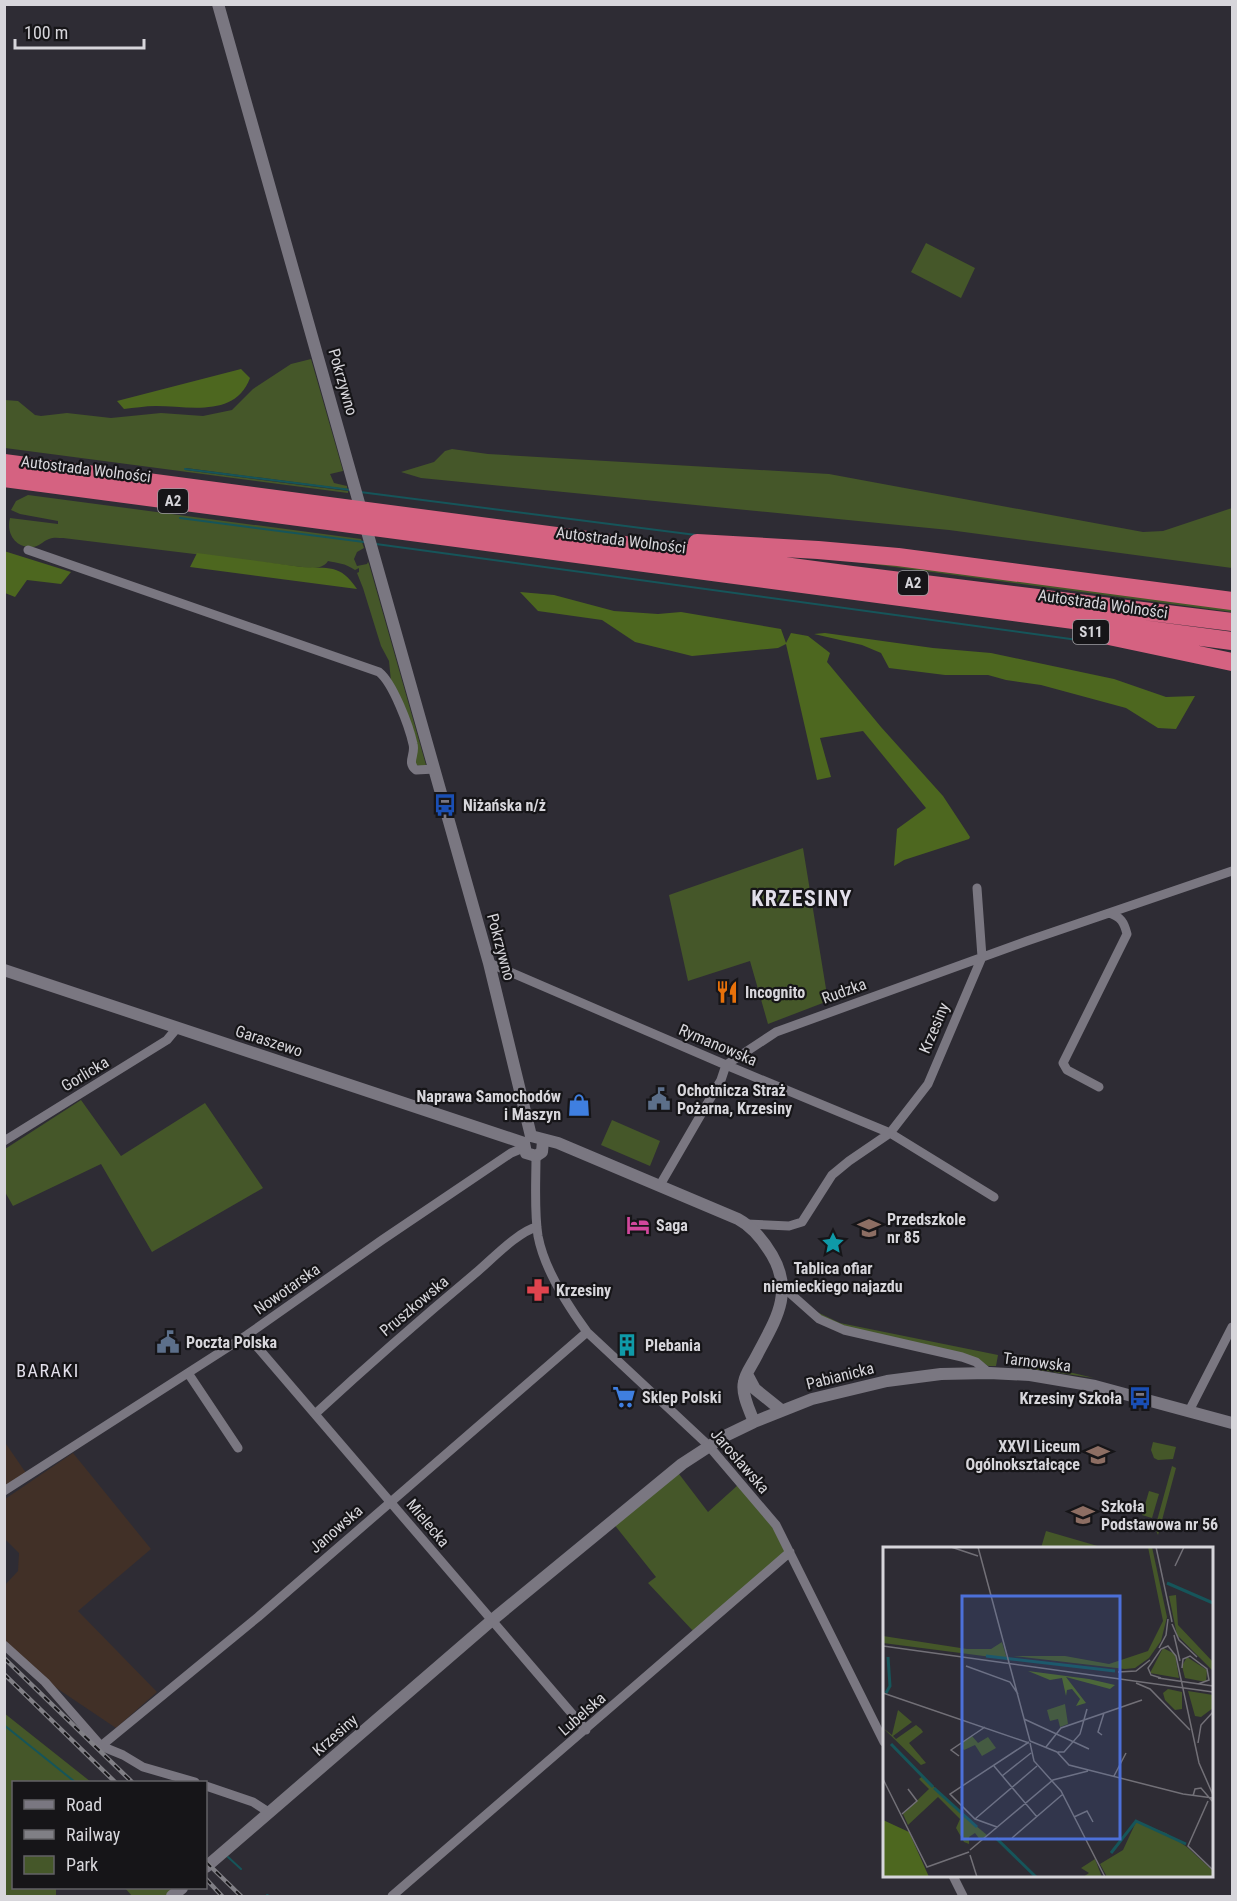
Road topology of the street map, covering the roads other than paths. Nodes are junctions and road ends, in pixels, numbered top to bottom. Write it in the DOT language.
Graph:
graph roads {
  1 [pos="218,4"];
  2 [pos="4,463"];
  3 [pos="4,478"];
  4 [pos="593,541"];
  5 [pos="28,550"];
  6 [pos="1230,601"];
  7 [pos="990,609"];
  8 [pos="1233,622"];
  9 [pos="1233,641"];
  10 [pos="1233,662"];
  11 [pos="435,769"];
  12 [pos="1233,871"];
  13 [pos="977,888"];
  14 [pos="1109,913"];
  15 [pos="982,957"];
  16 [pos="489,963"];
  17 [pos="4,970"];
  18 [pos="177,1028"];
  19 [pos="726,1065"];
  20 [pos="1099,1087"];
  21 [pos="890,1133"];
  22 [pos="4,1141"];
  23 [pos="530,1142"];
  24 [pos="536,1156"];
  25 [pos="660,1185"];
  26 [pos="994,1197"];
  27 [pos="747,1224"];
  28 [pos="537,1227"];
  29 [pos="783,1287"];
  30 [pos="1233,1327"];
  31 [pos="587,1332"];
  32 [pos="247,1335"];
  33 [pos="188,1373"];
  34 [pos="989,1373"];
  35 [pos="747,1374"];
  36 [pos="781,1410"];
  37 [pos="1189,1411"];
  38 [pos="315,1414"];
  39 [pos="754,1422"];
  40 [pos="1233,1423"];
  41 [pos="708,1445"];
  42 [pos="238,1448"];
  43 [pos="4,1491"];
  44 [pos="390,1502"];
  45 [pos="790,1552"];
  46 [pos="491,1621"];
  47 [pos="4,1645"];
  48 [pos="882,1729"];
  49 [pos="586,1730"];
  50 [pos="101,1746"];
  51 [pos="192,1781"];
  52 [pos="207,1786"];
  53 [pos="270,1813"];
  54 [pos="207,1866"];
  55 [pos="954,1877"];
  56 [pos="392,1896"];
  57 [pos="963,1896"];
  1 -- 11 [label="street, Pokrzywno"];
  2 -- 4 [label="highway, Autostrada Wolności / A2"];
  3 -- 7 [label="highway, Autostrada Wolności / A2"];
  4 -- 6 [label="highway"];
  4 -- 8 [label="highway, Autostrada Wolności / A2"];
  5 -- 11 [label="street"];
  7 -- 9 [label="highway, Autostrada Wolności / A2"];
  7 -- 10 [label="highway, S11"];
  11 -- 16 [label="street, Pokrzywno"];
  12 -- 14 [label="street, Rudzka"];
  13 -- 15 [label="street"];
  14 -- 15 [label="street, Rudzka"];
  14 -- 20 [label="street"];
  15 -- 19 [label="street, Rudzka"];
  15 -- 21 [label="street, Krzesiny"];
  16 -- 19 [label="street, Rymanowska"];
  16 -- 23 [label="street, Pokrzywno"];
  17 -- 18 [label="street, Garaszewo"];
  18 -- 22 [label="street, Gorlicka"];
  18 -- 23 [label="street, Garaszewo"];
  19 -- 21 [label="street, Rymanowska"];
  19 -- 25 [label="street"];
  21 -- 26 [label="street, Rymanowska"];
  21 -- 27 [label="street, Krzesiny"];
  23 -- 24 [label="street"];
  23 -- 25 [label="street, Garaszewo"];
  23 -- 32 [label="street, Nowotarska"];
  24 -- 28 [label="street, Jarosławska"];
  25 -- 27 [label="street, Garaszewo"];
  27 -- 29 [label="street, Garaszewo"];
  28 -- 31 [label="street, Jarosławska"];
  28 -- 38 [label="street, Pruszkowska"];
  29 -- 34 [label="street, Tarnowska"];
  29 -- 35 [label="street"];
  30 -- 37 [label="street"];
  31 -- 41 [label="street, Jarosławska"];
  31 -- 44 [label="street, Janowska"];
  32 -- 33 [label="street, Nowotarska"];
  32 -- 38 [label="street, Mielecka"];
  33 -- 42 [label="street"];
  33 -- 43 [label="street, Nowotarska"];
  34 -- 36 [label="street, Pabianicka"];
  34 -- 37 [label="street, Tarnowska"];
  35 -- 36 [label="street"];
  35 -- 39 [label="street"];
  36 -- 39 [label="street, Pabianicka"];
  37 -- 40 [label="street, Tarnowska"];
  38 -- 44 [label="street, Mielecka"];
  39 -- 41 [label="street, Pabianicka"];
  41 -- 45 [label="street, Jarosławska"];
  41 -- 46 [label="street, Krzesiny"];
  44 -- 46 [label="street, Mielecka"];
  44 -- 50 [label="street, Janowska"];
  45 -- 48 [label="street, Jarosławska"];
  45 -- 49 [label="street, Lubelska"];
  46 -- 49 [label="street, Mielecka"];
  46 -- 53 [label="street, Krzesiny"];
  47 -- 50 [label="street"];
  49 -- 56 [label="street, Lubelska"];
  50 -- 51 [label="street"];
  52 -- 53 [label="street"];
  53 -- 54 [label="street, Krzesiny"];
  55 -- 57 [label="street"];
}
